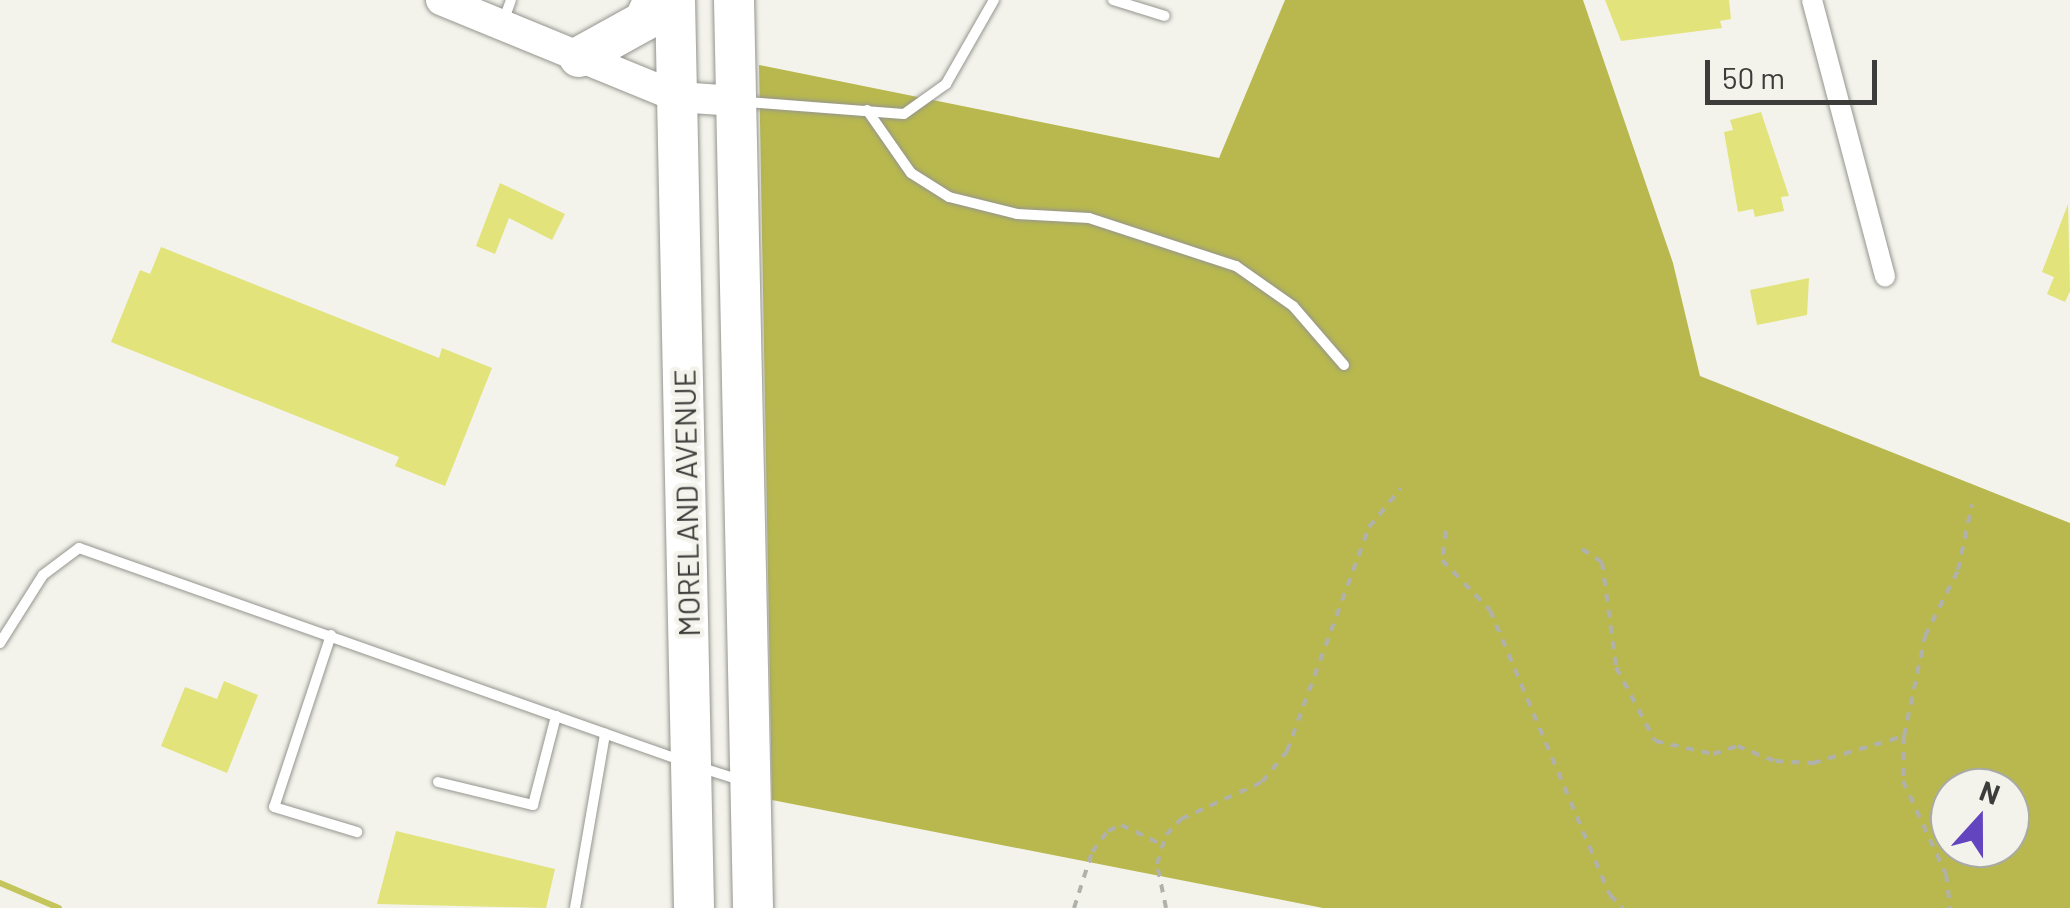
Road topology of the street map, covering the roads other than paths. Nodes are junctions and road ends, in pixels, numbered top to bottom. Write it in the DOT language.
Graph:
graph roads {
  1 [pos="441,0"];
  2 [pos="654,0"];
  3 [pos="676,0"];
  4 [pos="734,0"];
  5 [pos="994,0"];
  6 [pos="1113,0"];
  7 [pos="1812,0"];
  8 [pos="507,13"];
  9 [pos="1165,16"];
  10 [pos="579,57"];
  11 [pos="678,98"];
  12 [pos="736,101"];
  13 [pos="867,110"];
  14 [pos="1885,277"];
  15 [pos="1344,365"];
  16 [pos="331,636"];
  17 [pos="0,643"];
  18 [pos="556,716"];
  19 [pos="605,734"];
  20 [pos="691,764"];
  21 [pos="438,782"];
  22 [pos="750,784"];
  23 [pos="357,832"];
  24 [pos="575,908"];
  25 [pos="694,908"];
  26 [pos="753,908"];
  1 -- 8 [label="street"];
  2 -- 10 [label="highway"];
  3 -- 11 [label="highway, MORELAND AVENUE"];
  4 -- 12 [label="highway, MORELAND AVENUE"];
  5 -- 13 [label="lane"];
  6 -- 9 [label="lane"];
  7 -- 14 [label="street"];
  8 -- 10 [label="street"];
  10 -- 11 [label="street"];
  11 -- 12 [label="street"];
  11 -- 20 [label="highway, MORELAND AVENUE"];
  12 -- 13 [label="lane"];
  12 -- 22 [label="highway, MORELAND AVENUE"];
  13 -- 15 [label="lane"];
  16 -- 17 [label="lane"];
  16 -- 18 [label="lane"];
  16 -- 23 [label="lane"];
  18 -- 19 [label="lane"];
  18 -- 21 [label="lane"];
  19 -- 20 [label="lane"];
  19 -- 24 [label="lane"];
  20 -- 22 [label="lane"];
  20 -- 25 [label="highway, MORELAND AVENUE"];
  22 -- 26 [label="highway, MORELAND AVENUE"];
}
